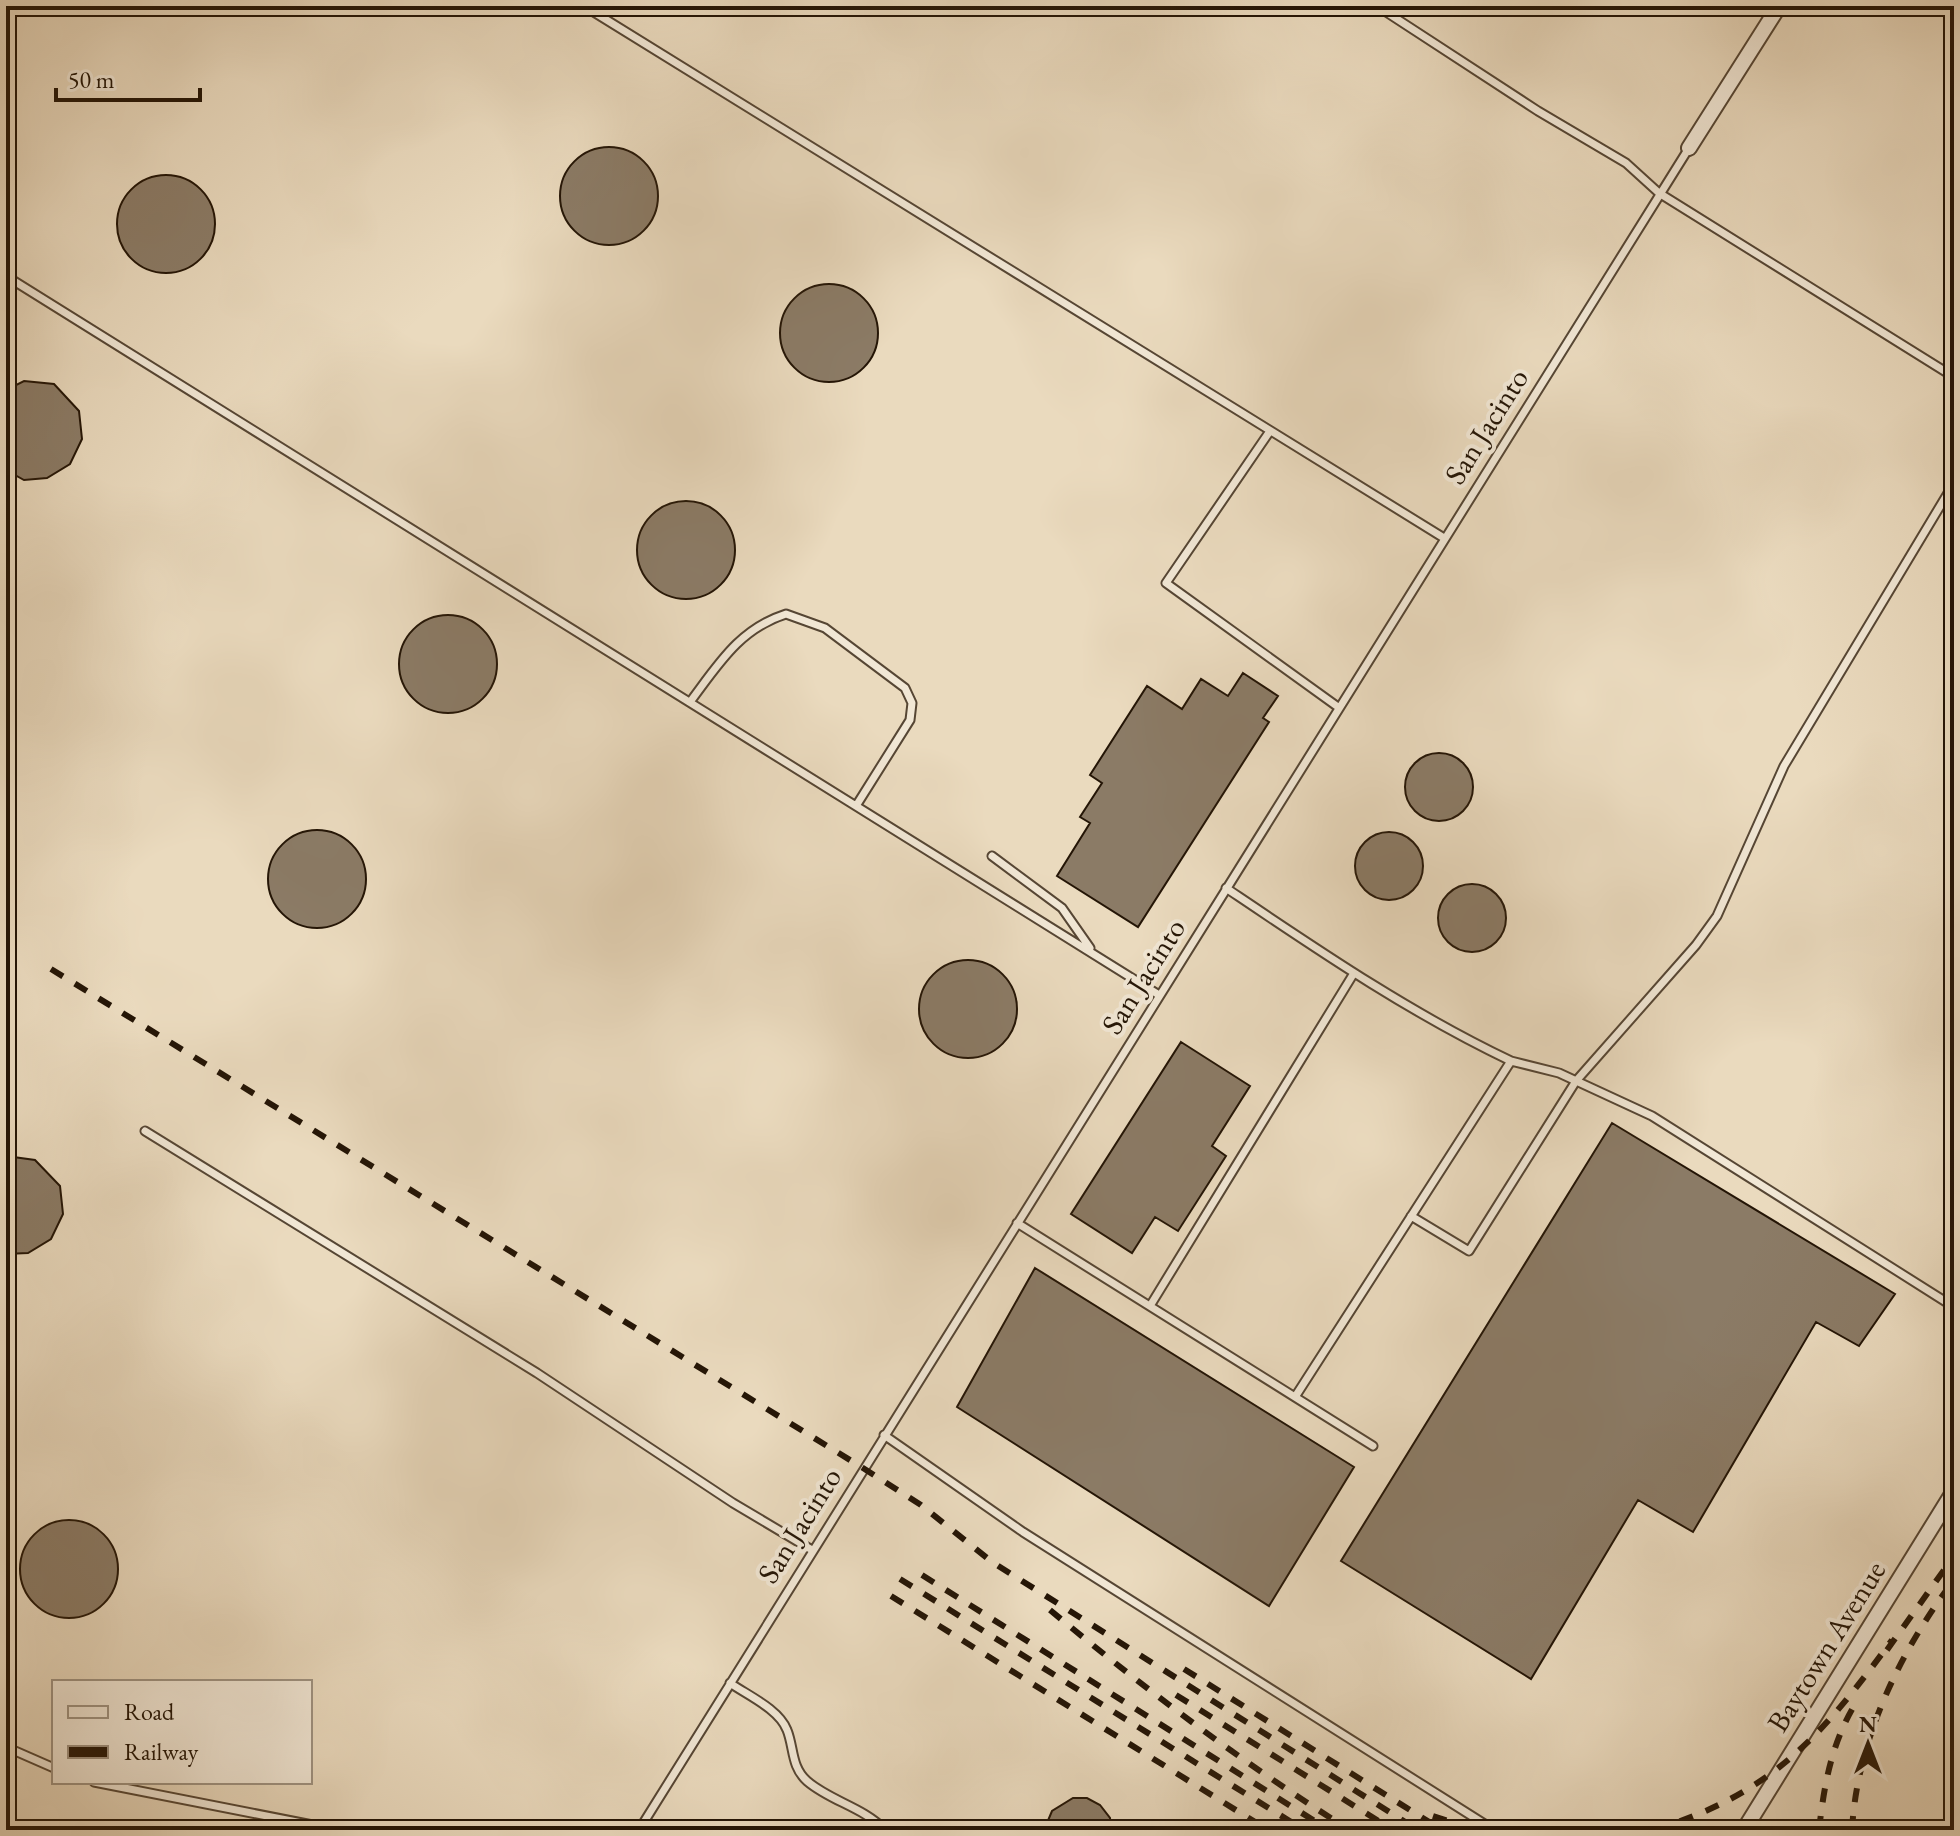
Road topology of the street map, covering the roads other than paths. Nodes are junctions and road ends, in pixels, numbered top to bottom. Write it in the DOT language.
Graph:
graph roads {
  1 [pos="584,6"];
  2 [pos="1377,6"];
  3 [pos="1775,7"];
  4 [pos="1689,148"];
  5 [pos="1659,193"];
  6 [pos="6,276"];
  7 [pos="1954,377"];
  8 [pos="1270,431"];
  9 [pos="1954,483"];
  10 [pos="1444,538"];
  11 [pos="690,702"];
  12 [pos="1338,707"];
  13 [pos="856,806"];
  14 [pos="992,856"];
  15 [pos="1226,888"];
  16 [pos="1093,953"];
  17 [pos="1354,973"];
  18 [pos="1159,995"];
  19 [pos="1511,1061"];
  20 [pos="1576,1081"];
  21 [pos="145,1131"];
  22 [pos="1411,1216"];
  23 [pos="1017,1223"];
  24 [pos="1150,1306"];
  25 [pos="1954,1307"];
  26 [pos="1295,1397"];
  27 [pos="884,1435"];
  28 [pos="1373,1446"];
  29 [pos="1954,1491"];
  30 [pos="812,1550"];
  31 [pos="730,1683"];
  32 [pos="6,1747"];
  33 [pos="52,1767"];
  34 [pos="104,1784"];
  35 [pos="338,1830"];
  36 [pos="639,1830"];
  37 [pos="885,1830"];
  38 [pos="1494,1830"];
  39 [pos="1744,1830"];
  1 -- 8 [label="lane"];
  2 -- 5 [label="lane"];
  3 -- 4 [label="street"];
  4 -- 5 [label="lane, San Jacinto"];
  5 -- 7 [label="lane"];
  5 -- 10 [label="lane, San Jacinto"];
  6 -- 11 [label="lane"];
  8 -- 10 [label="lane"];
  8 -- 12 [label="lane"];
  9 -- 20 [label="lane"];
  10 -- 12 [label="lane, San Jacinto"];
  11 -- 13 [label="lane"];
  11 -- 13 [label="lane"];
  12 -- 15 [label="lane, San Jacinto"];
  13 -- 16 [label="lane"];
  14 -- 16 [label="lane"];
  15 -- 17 [label="lane"];
  15 -- 18 [label="lane, San Jacinto"];
  16 -- 18 [label="lane"];
  17 -- 19 [label="lane"];
  17 -- 24 [label="lane"];
  18 -- 23 [label="lane, San Jacinto"];
  19 -- 20 [label="lane"];
  19 -- 22 [label="lane"];
  20 -- 22 [label="lane"];
  20 -- 25 [label="lane"];
  21 -- 30 [label="lane"];
  22 -- 26 [label="lane"];
  23 -- 24 [label="lane"];
  23 -- 27 [label="lane, San Jacinto"];
  24 -- 26 [label="lane"];
  26 -- 28 [label="lane"];
  27 -- 30 [label="lane, San Jacinto"];
  27 -- 38 [label="lane"];
  29 -- 39 [label="street, Baytown Avenue"];
  30 -- 31 [label="lane, San Jacinto"];
  31 -- 36 [label="lane, San Jacinto"];
  31 -- 37 [label="lane"];
  32 -- 33 [label="lane"];
  34 -- 35 [label="lane"];
}
